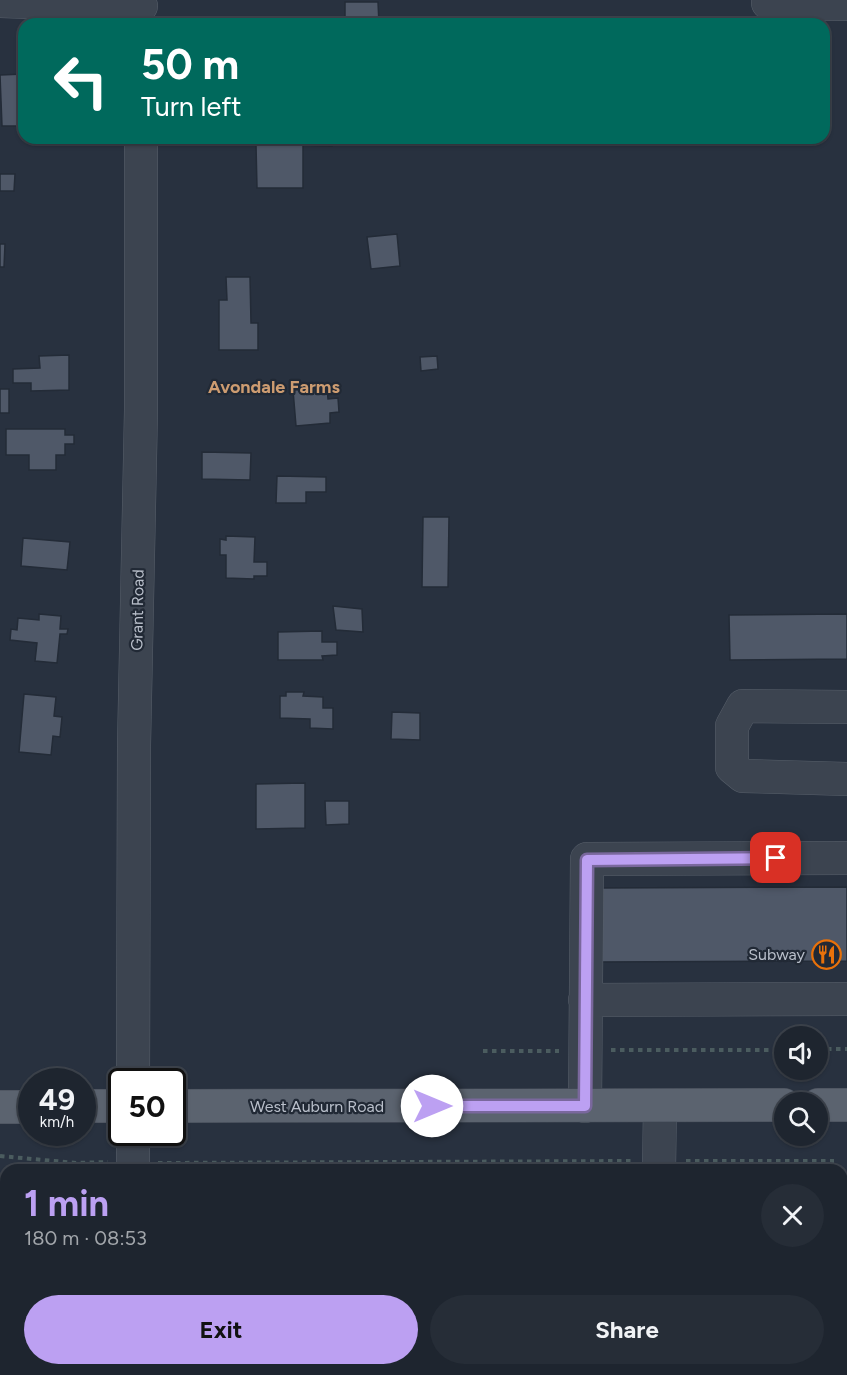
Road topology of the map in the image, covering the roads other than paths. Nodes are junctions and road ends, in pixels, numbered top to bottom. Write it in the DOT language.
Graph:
graph roads {
  1 [pos="0,1"];
  2 [pos="768,3"];
  3 [pos="847,4"];
  4 [pos="141,10"];
  5 [pos="141,144"];
  6 [pos="847,707"];
  7 [pos="847,779"];
  8 [pos="847,858"];
  9 [pos="847,999"];
  10 [pos="585,1000"];
  11 [pos="133,1068"];
  12 [pos="774,1105"];
  13 [pos="828,1105"];
  14 [pos="847,1105"];
  15 [pos="186,1106"];
  16 [pos="585,1106"];
  17 [pos="660,1106"];
  18 [pos="0,1107"];
  19 [pos="18,1107"];
  20 [pos="132,1146"];
  21 [pos="131,1164"];
  22 [pos="657,1164"];
  1 -- 4 [label="street"];
  2 -- 3 [label="street"];
  5 -- 11 [label="street, Grant Road"];
  6 -- 7 [label="street"];
  8 -- 10 [label="street"];
  9 -- 10 [label="street"];
  10 -- 16 [label="street"];
  12 -- 17 [label="main road, West Auburn Road"];
  13 -- 14 [label="main road"];
  15 -- 16 [label="main road, West Auburn Road"];
  16 -- 17 [label="main road, West Auburn Road"];
  17 -- 22 [label="street"];
  18 -- 19 [label="main road"];
  20 -- 21 [label="street"];
}
